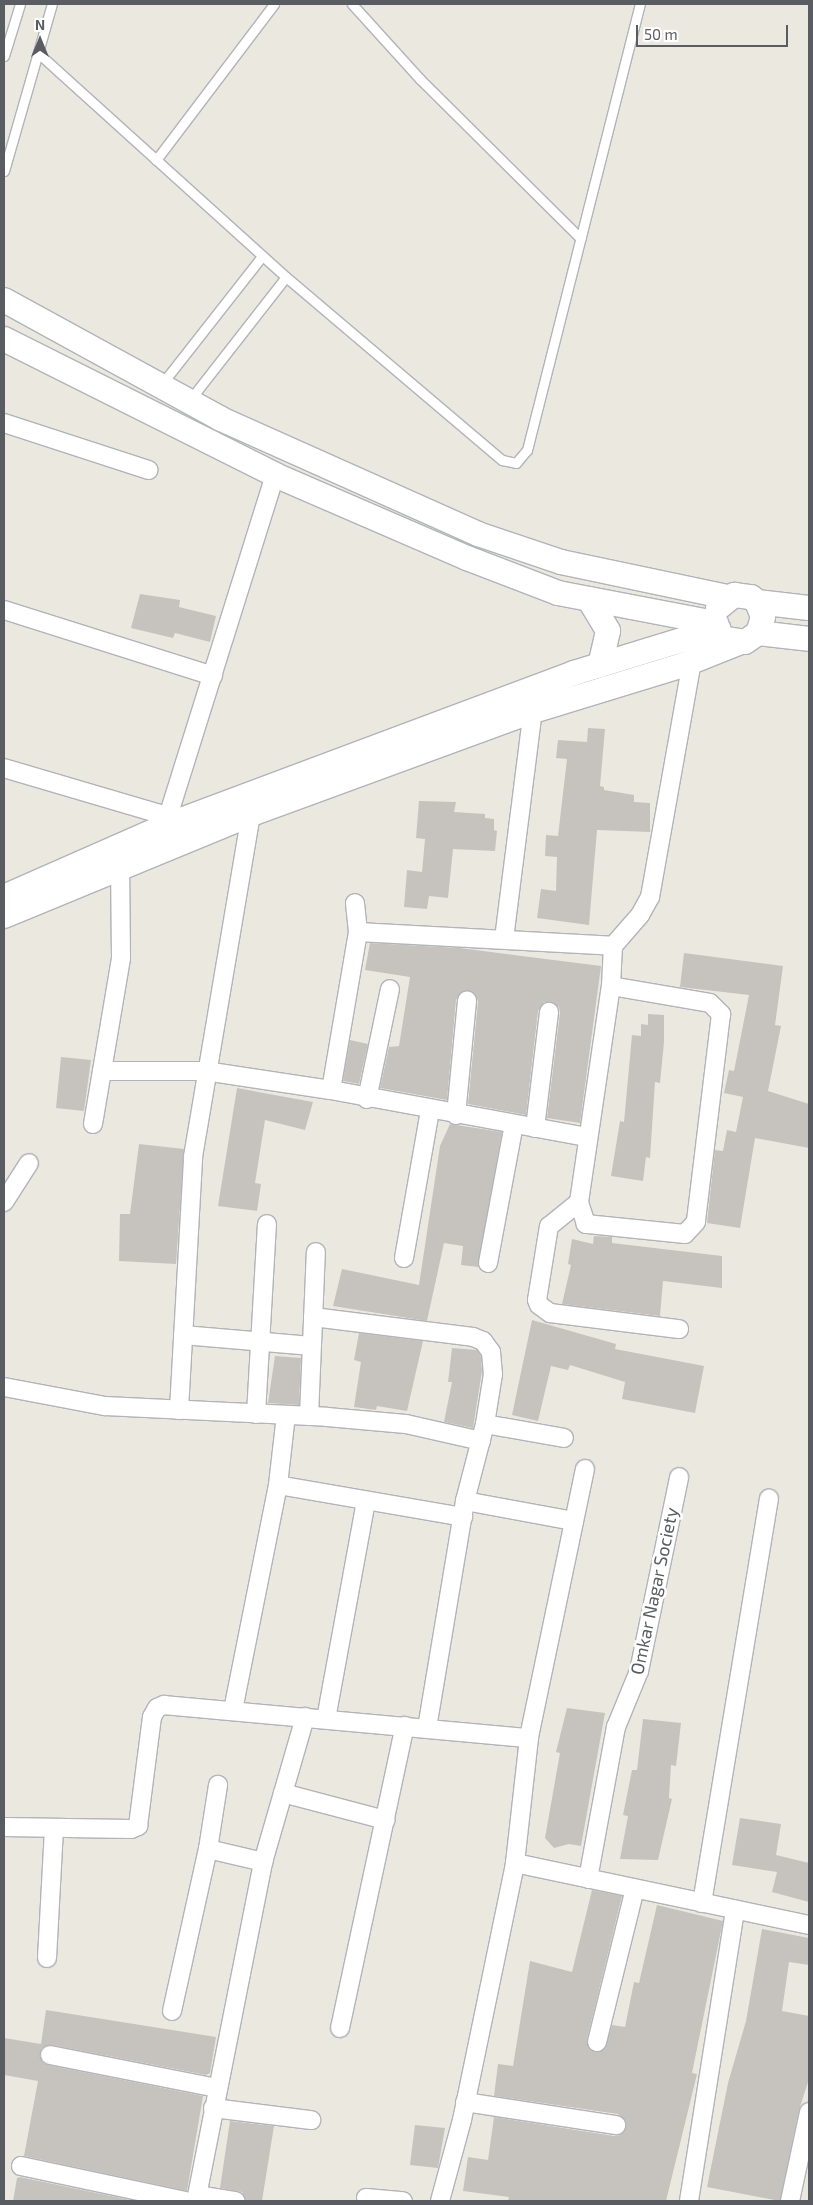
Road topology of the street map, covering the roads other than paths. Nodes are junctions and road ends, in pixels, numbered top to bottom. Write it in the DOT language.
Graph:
graph roads {
  1 [pos="20,4"];
  2 [pos="52,4"];
  3 [pos="274,4"];
  4 [pos="352,4"];
  5 [pos="640,4"];
  6 [pos="7,35"];
  7 [pos="38,53"];
  8 [pos="4,56"];
  9 [pos="156,160"];
  10 [pos="4,171"];
  11 [pos="580,238"];
  12 [pos="262,256"];
  13 [pos="286,277"];
  14 [pos="4,300"];
  15 [pos="4,339"];
  16 [pos="161,386"];
  17 [pos="187,402"];
  18 [pos="4,423"];
  19 [pos="148,470"];
  20 [pos="275,475"];
  21 [pos="727,597"];
  22 [pos="589,599"];
  23 [pos="757,602"];
  24 [pos="809,608"];
  25 [pos="4,610"];
  26 [pos="717,626"];
  27 [pos="694,636"];
  28 [pos="750,637"];
  29 [pos="809,640"];
  30 [pos="693,661"];
  31 [pos="600,665"];
  32 [pos="213,676"];
  33 [pos="534,711"];
  34 [pos="4,768"];
  35 [pos="251,814"];
  36 [pos="222,815"];
  37 [pos="166,821"];
  38 [pos="120,867"];
  39 [pos="4,898"];
  40 [pos="355,903"];
  41 [pos="4,916"];
  42 [pos="358,932"];
  43 [pos="504,939"];
  44 [pos="613,946"];
  45 [pos="611,986"];
  46 [pos="390,989"];
  47 [pos="467,1001"];
  48 [pos="549,1012"];
  49 [pos="102,1071"];
  50 [pos="205,1071"];
  51 [pos="331,1090"];
  52 [pos="367,1099"];
  53 [pos="430,1110"];
  54 [pos="456,1115"];
  55 [pos="93,1124"];
  56 [pos="514,1124"];
  57 [pos="535,1128"];
  58 [pos="587,1136"];
  59 [pos="29,1163"];
  60 [pos="4,1202"];
  61 [pos="579,1202"];
  62 [pos="267,1224"];
  63 [pos="316,1252"];
  64 [pos="404,1258"];
  65 [pos="488,1263"];
  66 [pos="313,1317"];
  67 [pos="679,1329"];
  68 [pos="183,1334"];
  69 [pos="261,1342"];
  70 [pos="312,1346"];
  71 [pos="4,1387"];
  72 [pos="179,1410"];
  73 [pos="256,1414"];
  74 [pos="286,1415"];
  75 [pos="308,1416"];
  76 [pos="485,1424"];
  77 [pos="564,1438"];
  78 [pos="481,1441"];
  79 [pos="585,1469"];
  80 [pos="679,1477"];
  81 [pos="278,1485"];
  82 [pos="770,1499"];
  83 [pos="366,1501"];
  84 [pos="464,1509"];
  85 [pos="574,1521"];
  86 [pos="233,1710"];
  87 [pos="305,1717"];
  88 [pos="326,1719"];
  89 [pos="405,1726"];
  90 [pos="427,1728"];
  91 [pos="529,1738"];
  92 [pos="218,1786"];
  93 [pos="283,1793"];
  94 [pos="385,1820"];
  95 [pos="4,1827"];
  96 [pos="54,1829"];
  97 [pos="208,1849"];
  98 [pos="263,1862"];
  99 [pos="516,1864"];
  100 [pos="588,1879"];
  101 [pos="635,1888"];
  102 [pos="702,1903"];
  103 [pos="735,1910"];
  104 [pos="809,1925"];
  105 [pos="47,1958"];
  106 [pos="172,2011"];
  107 [pos="340,2028"];
  108 [pos="597,2042"];
  109 [pos="50,2055"];
  110 [pos="217,2088"];
  111 [pos="465,2102"];
  112 [pos="213,2108"];
  113 [pos="809,2112"];
  114 [pos="311,2120"];
  115 [pos="616,2125"];
  116 [pos="21,2166"];
  117 [pos="366,2198"];
  118 [pos="192,2199"];
  119 [pos="236,2201"];
  120 [pos="403,2201"];
  121 [pos="440,2201"];
  122 [pos="689,2201"];
  123 [pos="790,2201"];
  1 -- 6 [label="lane"];
  2 -- 7 [label="lane"];
  3 -- 9 [label="lane"];
  4 -- 11 [label="lane"];
  5 -- 11 [label="lane"];
  6 -- 8 [label="lane"];
  7 -- 9 [label="lane"];
  7 -- 10 [label="lane"];
  9 -- 12 [label="lane"];
  11 -- 13 [label="lane"];
  12 -- 13 [label="lane"];
  12 -- 16 [label="lane"];
  13 -- 17 [label="lane"];
  14 -- 16 [label="main road"];
  15 -- 20 [label="main road"];
  16 -- 17 [label="main road"];
  17 -- 21 [label="main road"];
  18 -- 19 [label="street"];
  20 -- 22 [label="main road"];
  20 -- 32 [label="street"];
  21 -- 23 [label="main road"];
  21 -- 26 [label="main road"];
  22 -- 26 [label="main road"];
  22 -- 31 [label="main road"];
  23 -- 24 [label="main road"];
  23 -- 28 [label="main road"];
  25 -- 32 [label="street"];
  26 -- 27 [label="main road"];
  26 -- 28 [label="main road"];
  27 -- 30 [label="street"];
  27 -- 31 [label="main road"];
  28 -- 29 [label="main road"];
  28 -- 30 [label="main road"];
  30 -- 33 [label="main road"];
  30 -- 44 [label="street"];
  31 -- 36 [label="main road"];
  32 -- 37 [label="street"];
  33 -- 35 [label="main road"];
  33 -- 43 [label="street"];
  34 -- 37 [label="street"];
  35 -- 36 [label="main road"];
  35 -- 50 [label="street"];
  36 -- 37 [label="main road"];
  36 -- 38 [label="main road"];
  37 -- 39 [label="main road"];
  38 -- 41 [label="main road"];
  38 -- 49 [label="street"];
  40 -- 42 [label="street"];
  42 -- 43 [label="street"];
  42 -- 51 [label="street"];
  43 -- 44 [label="street"];
  44 -- 45 [label="street"];
  45 -- 58 [label="street"];
  45 -- 61 [label="street"];
  46 -- 52 [label="street"];
  47 -- 54 [label="street"];
  48 -- 57 [label="street"];
  49 -- 50 [label="street"];
  49 -- 55 [label="street"];
  50 -- 51 [label="street"];
  50 -- 68 [label="street"];
  51 -- 52 [label="street"];
  52 -- 53 [label="street"];
  53 -- 54 [label="street"];
  53 -- 64 [label="street"];
  54 -- 56 [label="street"];
  56 -- 57 [label="street"];
  56 -- 65 [label="street"];
  57 -- 58 [label="street"];
  58 -- 61 [label="street"];
  59 -- 60 [label="street"];
  61 -- 67 [label="street"];
  62 -- 69 [label="street"];
  63 -- 66 [label="street"];
  66 -- 70 [label="street"];
  66 -- 76 [label="street"];
  68 -- 69 [label="street"];
  68 -- 72 [label="street"];
  69 -- 70 [label="street"];
  69 -- 73 [label="street"];
  70 -- 75 [label="street"];
  71 -- 72 [label="street"];
  72 -- 73 [label="street"];
  73 -- 74 [label="street"];
  74 -- 75 [label="street"];
  74 -- 81 [label="street"];
  75 -- 78 [label="street"];
  76 -- 77 [label="street"];
  76 -- 78 [label="street"];
  78 -- 84 [label="street"];
  79 -- 85 [label="street"];
  80 -- 100 [label="street, Omkar Nagar Society"];
  81 -- 83 [label="street"];
  81 -- 86 [label="street"];
  82 -- 102 [label="street"];
  83 -- 84 [label="street"];
  83 -- 88 [label="street"];
  84 -- 85 [label="street"];
  84 -- 90 [label="street"];
  85 -- 91 [label="street"];
  86 -- 87 [label="street"];
  86 -- 96 [label="street"];
  87 -- 88 [label="street"];
  87 -- 93 [label="street"];
  88 -- 89 [label="street"];
  89 -- 90 [label="street"];
  89 -- 94 [label="street"];
  90 -- 91 [label="street"];
  91 -- 99 [label="street"];
  92 -- 97 [label="street"];
  93 -- 94 [label="street"];
  93 -- 98 [label="street"];
  94 -- 107 [label="street"];
  95 -- 96 [label="street"];
  96 -- 105 [label="street"];
  97 -- 98 [label="street"];
  97 -- 106 [label="street"];
  98 -- 110 [label="street"];
  99 -- 100 [label="street"];
  99 -- 111 [label="street"];
  100 -- 101 [label="street"];
  101 -- 102 [label="street"];
  101 -- 108 [label="street"];
  102 -- 103 [label="street"];
  103 -- 104 [label="street"];
  103 -- 122 [label="street"];
  109 -- 110 [label="street"];
  110 -- 112 [label="street"];
  111 -- 115 [label="street"];
  111 -- 121 [label="street"];
  112 -- 114 [label="street"];
  112 -- 118 [label="street"];
  113 -- 123 [label="street"];
  116 -- 118 [label="street"];
  117 -- 120 [label="street"];
  118 -- 119 [label="street"];
}
